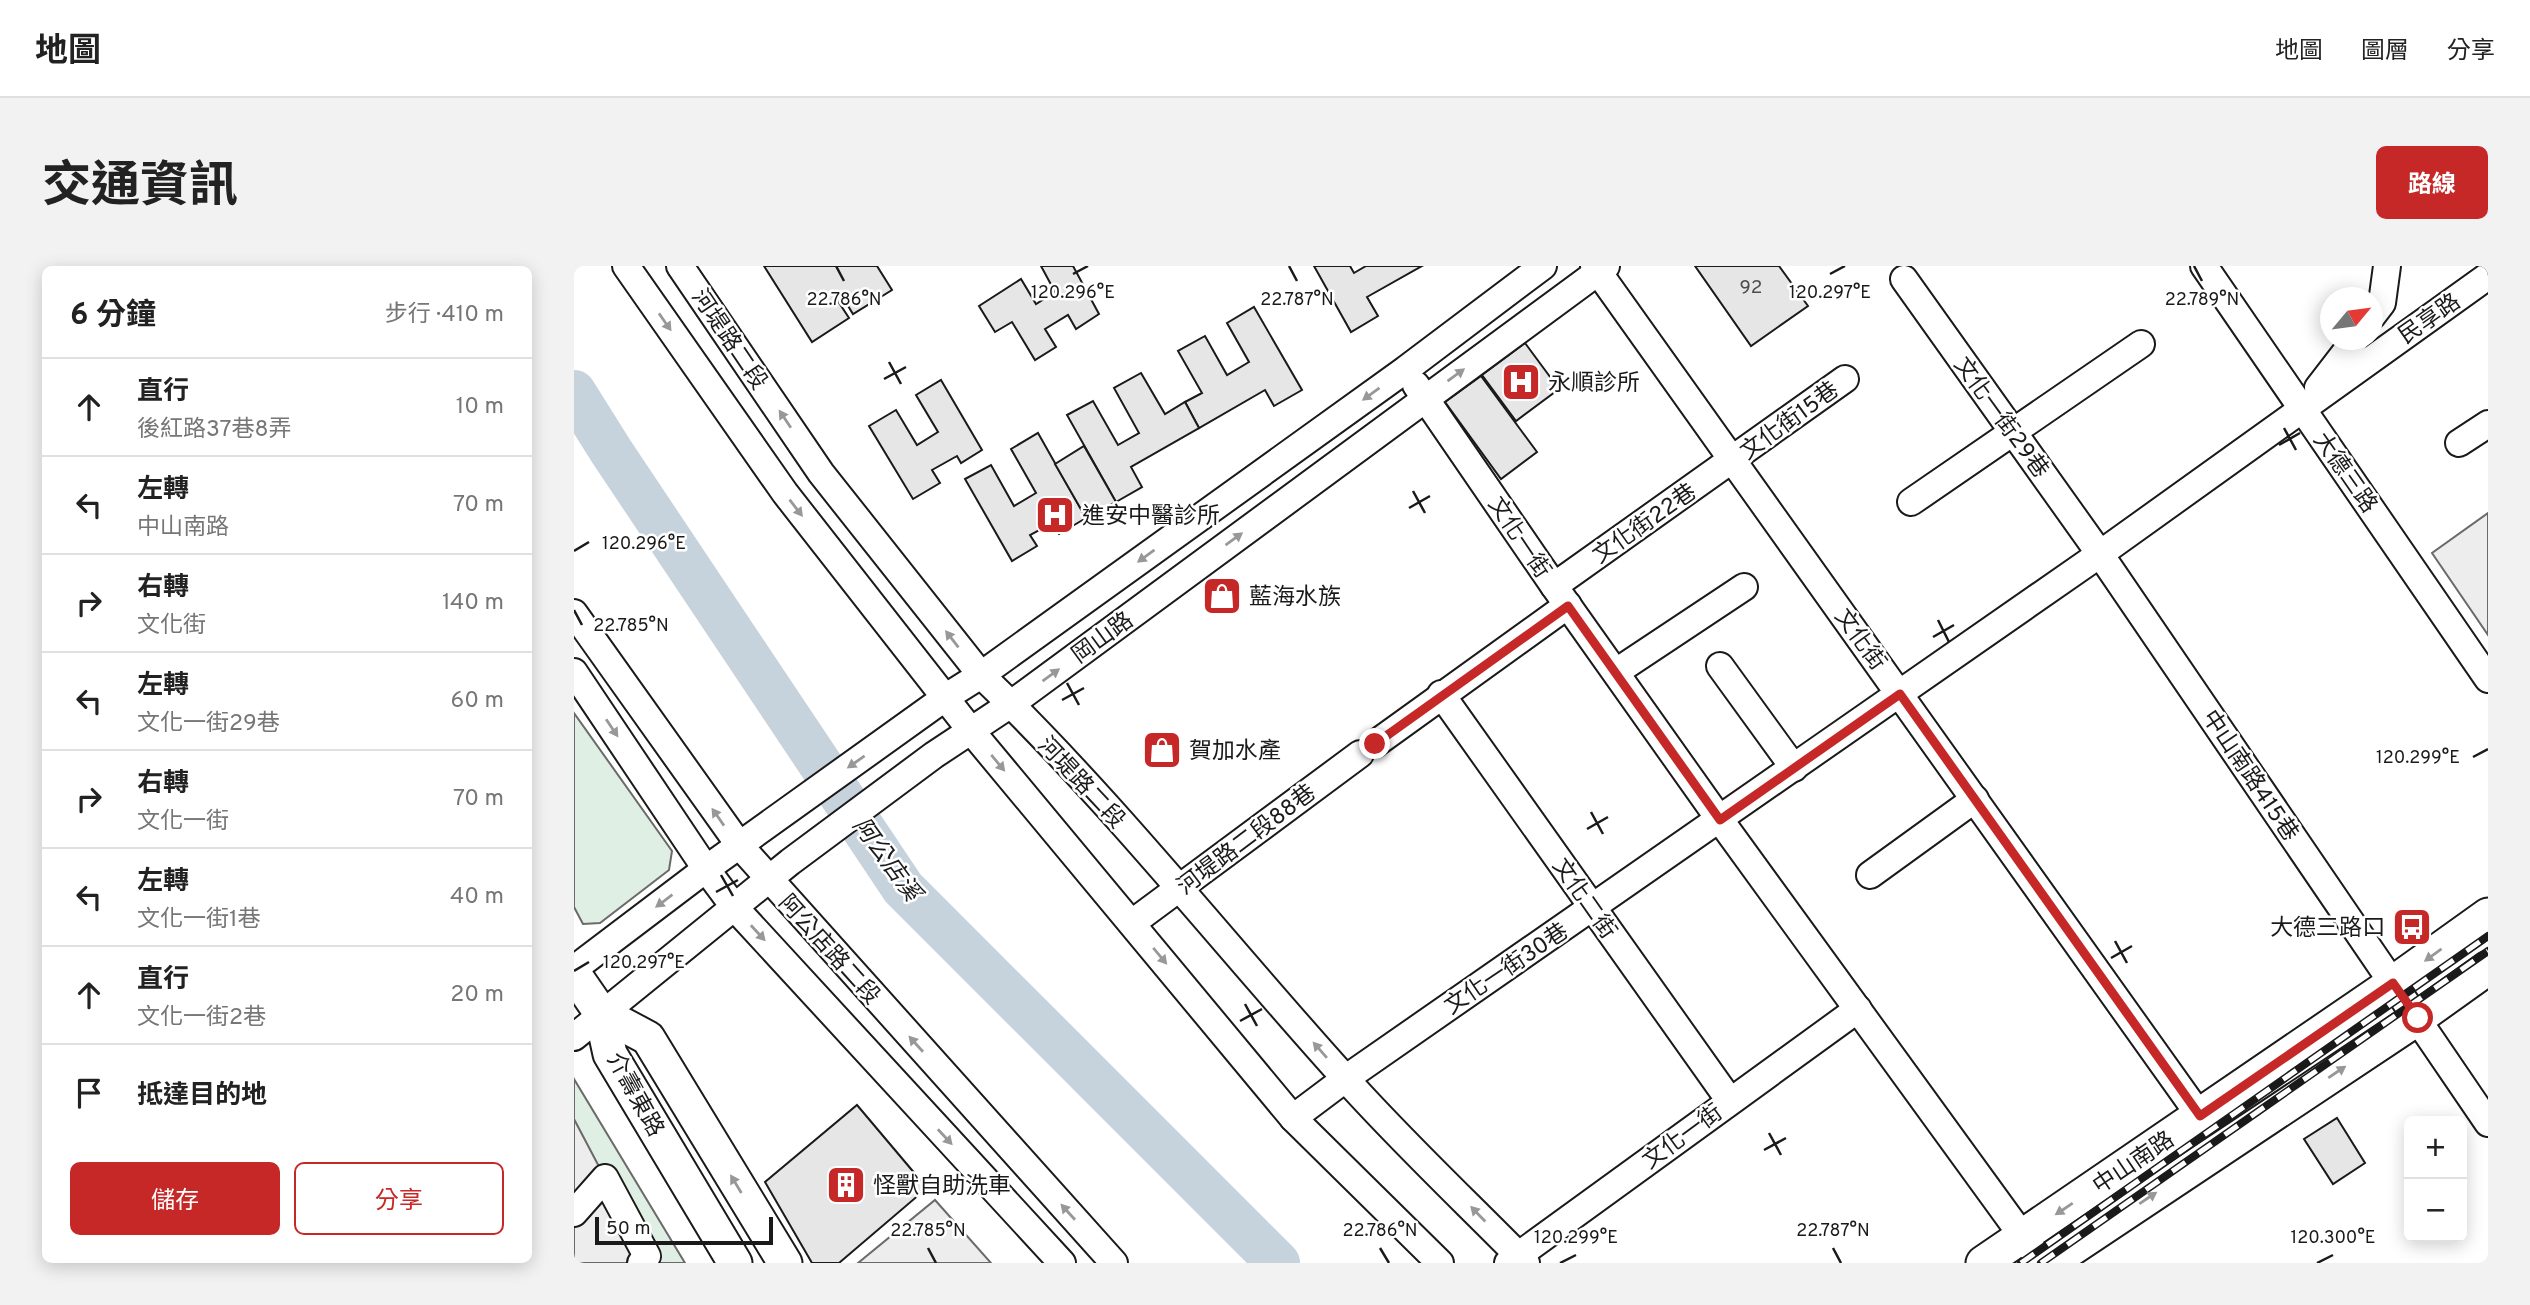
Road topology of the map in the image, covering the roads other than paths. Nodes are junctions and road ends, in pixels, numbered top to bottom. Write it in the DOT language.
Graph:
graph roads {
  1 [pos="626,266"];
  2 [pos="680,266"];
  3 [pos="1543,266"];
  4 [pos="2204,266"];
  5 [pos="2387,266"];
  6 [pos="1599,268"];
  7 [pos="2488,276"];
  8 [pos="1904,279"];
  9 [pos="2383,296"];
  10 [pos="2141,344"];
  11 [pos="2347,350"];
  12 [pos="1405,370"];
  13 [pos="1845,380"];
  14 [pos="1425,398"];
  15 [pos="2302,409"];
  16 [pos="2488,424"];
  17 [pos="2013,432"];
  18 [pos="2459,443"];
  19 [pos="1733,460"];
  20 [pos="1911,502"];
  21 [pos="2100,554"];
  22 [pos="1745,587"];
  23 [pos="1561,596"];
  24 [pos="574,614"];
  25 [pos="1720,666"];
  26 [pos="574,672"];
  27 [pos="1616,672"];
  28 [pos="981,675"];
  29 [pos="2488,679"];
  30 [pos="1441,694"];
  31 [pos="1900,694"];
  32 [pos="946,697"];
  33 [pos="1011,704"];
  34 [pos="972,732"];
  35 [pos="1794,768"];
  36 [pos="1975,799"];
  37 [pos="1720,820"];
  38 [pos="740,846"];
  39 [pos="706,869"];
  40 [pos="1870,875"];
  41 [pos="769,881"];
  42 [pos="1180,888"];
  43 [pos="734,908"];
  44 [pos="1592,909"];
  45 [pos="2488,915"];
  46 [pos="1132,922"];
  47 [pos="2488,968"];
  48 [pos="574,972"];
  49 [pos="2404,999"];
  50 [pos="1858,1009"];
  51 [pos="601,1013"];
  52 [pos="574,1037"];
  53 [pos="1345,1079"];
  54 [pos="1730,1101"];
  55 [pos="2200,1116"];
  56 [pos="1293,1118"];
  57 [pos="2488,1123"];
  58 [pos="574,1213"];
  59 [pos="2033,1250"];
  60 [pos="1517,1260"];
  61 [pos="646,1261"];
  62 [pos="736,1263"];
  63 [pos="785,1263"];
  64 [pos="1062,1263"];
  65 [pos="1114,1263"];
  66 [pos="1440,1263"];
  67 [pos="1983,1263"];
  68 [pos="2050,1263"];
  1 -- 32 [label="street, 河堤路二段, one-way"];
  28 -- 2 [label="street, 河堤路二段, one-way"];
  3 -- 12 [label="street, 岡山路"];
  4 -- 15 [label="street, 大德三路"];
  5 -- 9 [label="street"];
  14 -- 6 [label="street, 岡山路, one-way"];
  6 -- 19 [label="street, 文化街"];
  7 -- 15 [label="street, 民享路"];
  8 -- 17 [label="street, 文化一街29巷"];
  10 -- 17 [label="street"];
  11 -- 15 [label="street"];
  12 -- 14 [label="street, 文化一街"];
  12 -- 28 [label="street, 岡山路, one-way"];
  13 -- 19 [label="street, 文化街15巷"];
  14 -- 23 [label="street, 文化一街"];
  33 -- 14 [label="street, 岡山路, one-way"];
  15 -- 21 [label="street"];
  15 -- 29 [label="street, 大德三路"];
  16 -- 18 [label="street"];
  17 -- 20 [label="street"];
  17 -- 21 [label="street, 文化一街29巷"];
  19 -- 23 [label="street, 文化街22巷"];
  19 -- 31 [label="street, 文化街"];
  21 -- 31 [label="street"];
  21 -- 49 [label="street, 中山南路415巷"];
  22 -- 27 [label="street"];
  23 -- 27 [label="street, 文化一街"];
  23 -- 30 [label="street, 文化街22巷"];
  38 -- 24 [label="street, 阿公店路二段, one-way"];
  25 -- 35 [label="street"];
  26 -- 39 [label="street, 阿公店路二段, one-way"];
  27 -- 37 [label="street, 文化一街"];
  28 -- 32 [label="street, 岡山路"];
  28 -- 33 [label="street, 河堤路二段"];
  30 -- 42 [label="street, 河堤路二段88巷"];
  30 -- 44 [label="street, 文化二街"];
  31 -- 35 [label="street"];
  31 -- 36 [label="street, 文化街"];
  32 -- 34 [label="street, 河堤路二段"];
  32 -- 38 [label="street, 岡山路, one-way"];
  33 -- 34 [label="street, 岡山路"];
  33 -- 42 [label="street, 河堤路二段"];
  34 -- 41 [label="street, 岡山路"];
  34 -- 46 [label="street, 河堤路二段, one-way"];
  35 -- 37 [label="street"];
  36 -- 40 [label="street"];
  36 -- 55 [label="street, 文化街"];
  37 -- 44 [label="street, 文化一街30巷"];
  37 -- 50 [label="street, 文化一街"];
  38 -- 39 [label="street, 岡山路"];
  38 -- 41 [label="street, 阿公店路二段"];
  39 -- 43 [label="street, 阿公店路二段"];
  39 -- 48 [label="street, 岡山路, one-way"];
  41 -- 43 [label="street, 岡山路"];
  65 -- 41 [label="street, 阿公店路二段, one-way"];
  42 -- 46 [label="street, 河堤路二段88巷"];
  53 -- 42 [label="street, 河堤路二段, one-way"];
  43 -- 51 [label="street, 岡山路"];
  43 -- 64 [label="street, 阿公店路二段, one-way"];
  44 -- 53 [label="street, 文化一街30巷"];
  44 -- 54 [label="street, 文化二街"];
  45 -- 49 [label="main road, 中山南路, one-way"];
  46 -- 56 [label="street, 河堤路二段, one-way"];
  47 -- 49 [label="main road, 中山南路"];
  48 -- 51 [label="main road"];
  49 -- 55 [label="main road, 中山南路"];
  49 -- 57 [label="street, 中山南路415巷"];
  68 -- 49 [label="main road, 中山南路, one-way"];
  50 -- 54 [label="street, 文化一街"];
  50 -- 59 [label="street, 文化一街"];
  51 -- 52 [label="street, 岡山路"];
  51 -- 62 [label="main road, 介壽東路"];
  63 -- 51 [label="main road, 介壽東路, one-way"];
  53 -- 56 [label="street, 文化一街30巷"];
  60 -- 53 [label="street, 河堤路二段, one-way"];
  54 -- 60 [label="street, 文化一街"];
  55 -- 59 [label="main road, 中山南路, one-way"];
  56 -- 66 [label="street, 河堤路二段"];
  58 -- 61 [label="street"];
  59 -- 67 [label="main road, 中山南路"];
}
